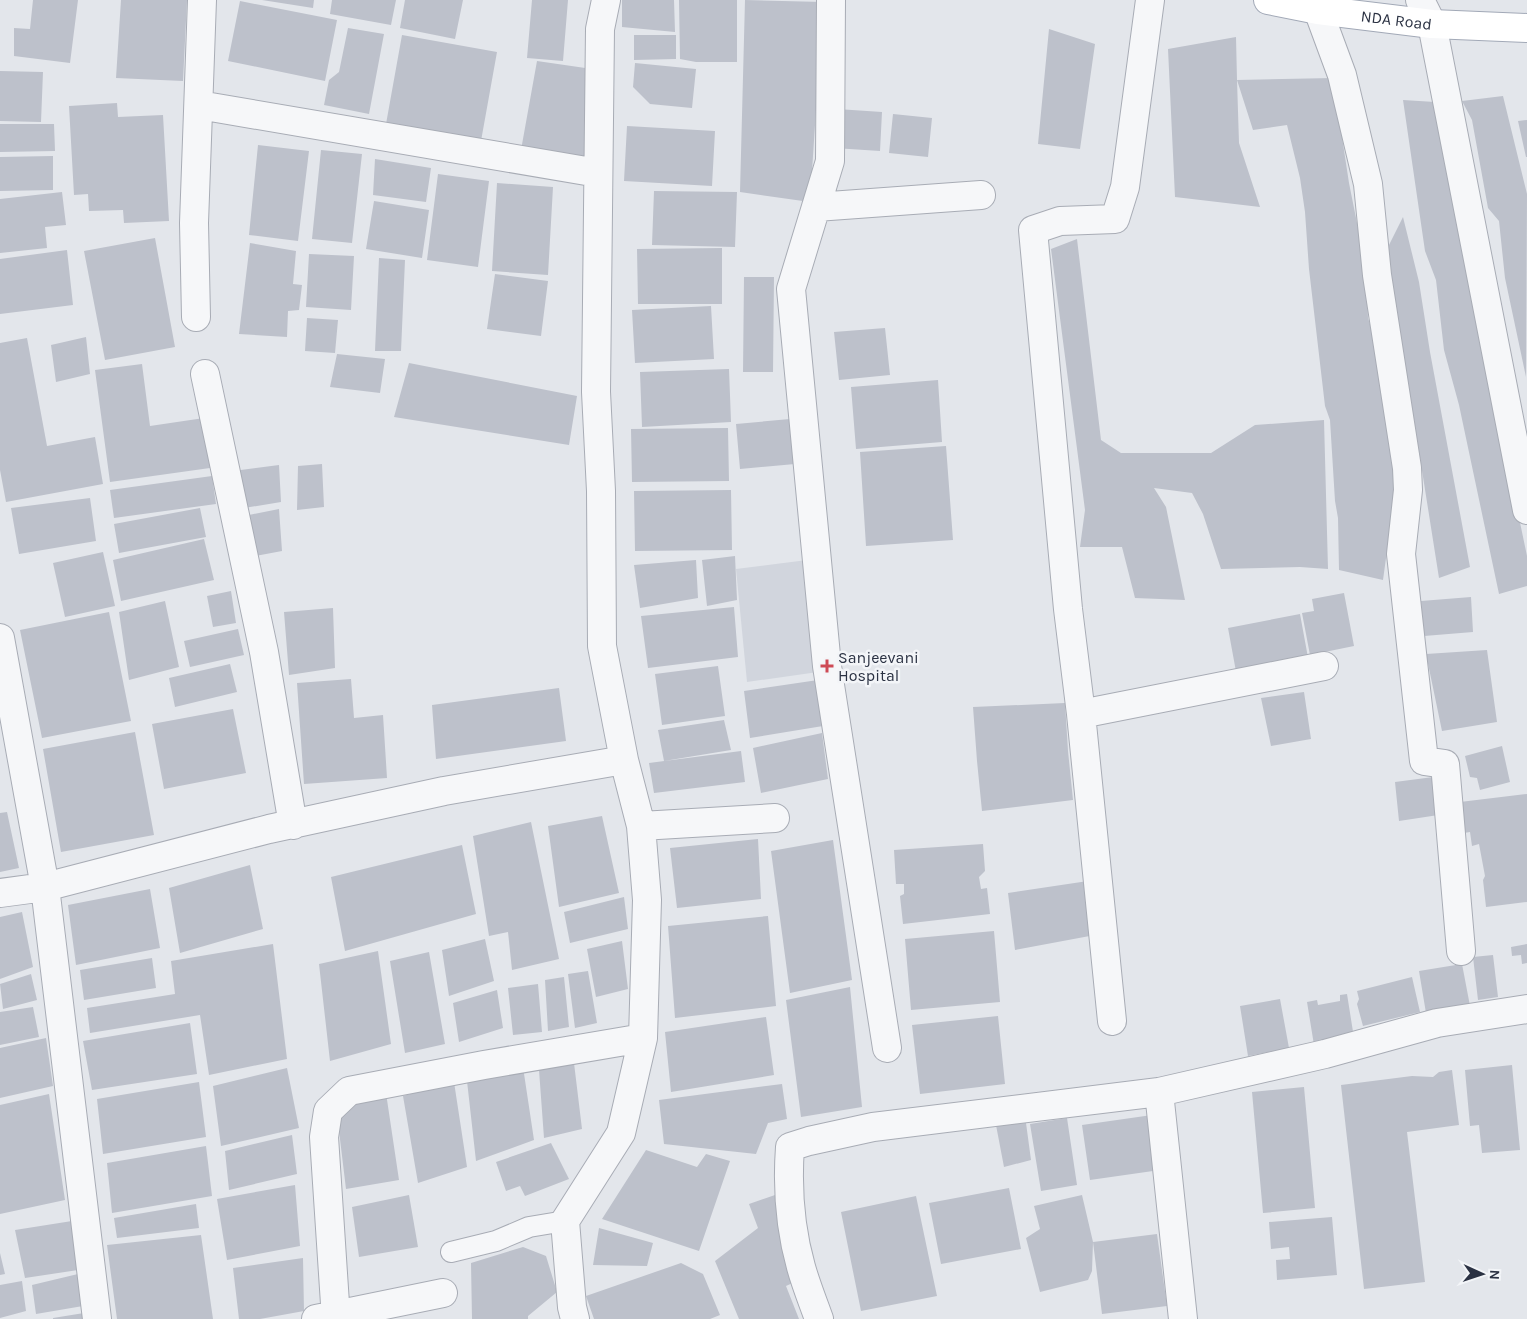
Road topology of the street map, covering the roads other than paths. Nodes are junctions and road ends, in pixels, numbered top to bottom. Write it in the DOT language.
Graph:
graph roads {
  1 [pos="202,0"];
  2 [pos="606,0"];
  3 [pos="831,0"];
  4 [pos="1150,0"];
  5 [pos="1268,0"];
  6 [pos="1420,0"];
  7 [pos="1318,10"];
  8 [pos="1432,24"];
  9 [pos="1527,28"];
  10 [pos="199,105"];
  11 [pos="598,173"];
  12 [pos="981,195"];
  13 [pos="816,207"];
  14 [pos="196,317"];
  15 [pos="205,374"];
  16 [pos="1527,510"];
  17 [pos="0,638"];
  18 [pos="1324,666"];
  19 [pos="1081,714"];
  20 [pos="624,760"];
  21 [pos="775,818"];
  22 [pos="292,825"];
  23 [pos="641,826"];
  24 [pos="45,887"];
  25 [pos="0,893"];
  26 [pos="1461,950"];
  27 [pos="1527,1010"];
  28 [pos="1112,1021"];
  29 [pos="643,1038"];
  30 [pos="887,1048"];
  31 [pos="1159,1092"];
  32 [pos="565,1221"];
  33 [pos="451,1252"];
  34 [pos="443,1292"];
  35 [pos="570,1315"];
  36 [pos="329,1318"];
  37 [pos="97,1319"];
  38 [pos="819,1319"];
  39 [pos="1183,1319"];
  1 -- 10 [label="street"];
  2 -- 11 [label="street"];
  3 -- 13 [label="street"];
  4 -- 19 [label="street"];
  5 -- 7 [label="main road, NDA Road"];
  6 -- 8 [label="street"];
  7 -- 8 [label="main road, NDA Road"];
  7 -- 26 [label="street"];
  8 -- 9 [label="main road, NDA Road"];
  8 -- 16 [label="street"];
  10 -- 11 [label="street"];
  10 -- 14 [label="street"];
  11 -- 20 [label="street"];
  12 -- 13 [label="street"];
  13 -- 30 [label="street"];
  15 -- 22 [label="street"];
  17 -- 24 [label="street"];
  18 -- 19 [label="street"];
  19 -- 28 [label="street"];
  20 -- 22 [label="street"];
  20 -- 23 [label="street"];
  21 -- 23 [label="street"];
  22 -- 24 [label="street"];
  23 -- 29 [label="street"];
  24 -- 25 [label="street"];
  24 -- 37 [label="street"];
  27 -- 31 [label="street"];
  29 -- 32 [label="street"];
  29 -- 36 [label="street"];
  31 -- 38 [label="street"];
  31 -- 39 [label="street"];
  32 -- 33 [label="lane"];
  32 -- 35 [label="street"];
  34 -- 36 [label="street"];
}
